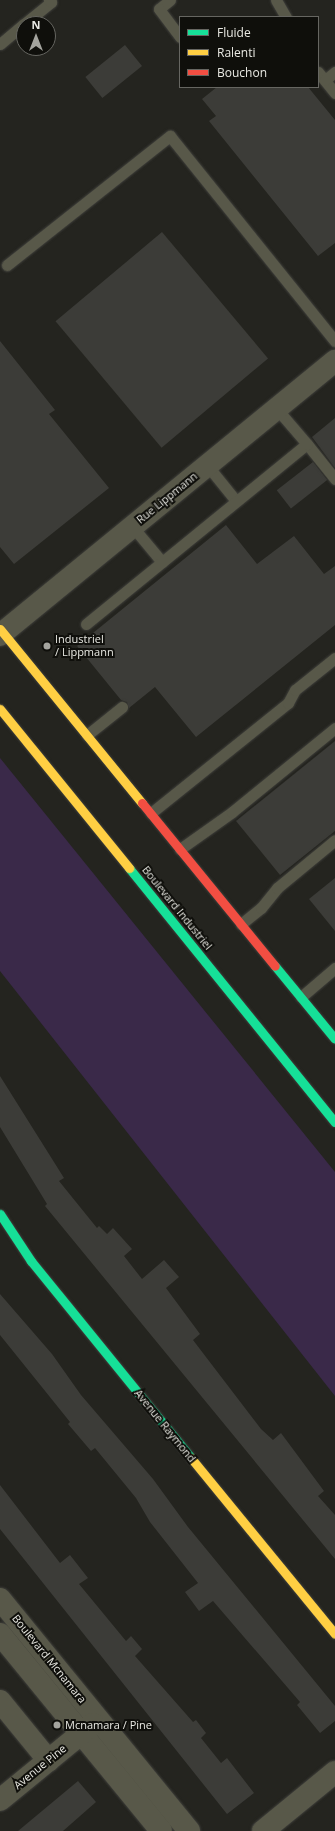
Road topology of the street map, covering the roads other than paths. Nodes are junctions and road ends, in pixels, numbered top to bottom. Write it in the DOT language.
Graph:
graph roads {
  1 [pos="49,0"];
  2 [pos="170,0"];
  3 [pos="276,0"];
  4 [pos="34,16"];
  5 [pos="285,16"];
  6 [pos="16,31"];
  7 [pos="179,36"];
  8 [pos="0,44"];
  9 [pos="335,72"];
  10 [pos="321,76"];
  11 [pos="335,93"];
  12 [pos="7,265"];
  13 [pos="335,341"];
  14 [pos="335,361"];
  15 [pos="277,409"];
  16 [pos="307,444"];
  17 [pos="207,465"];
  18 [pos="335,479"];
  19 [pos="236,502"];
  20 [pos="132,526"];
  21 [pos="162,562"];
  22 [pos="86,624"];
  23 [pos="1,632"];
  24 [pos="335,658"];
  25 [pos="122,707"];
  26 [pos="0,710"];
  27 [pos="335,728"];
  28 [pos="87,735"];
  29 [pos="151,813"];
  30 [pos="335,840"];
  31 [pos="180,849"];
  32 [pos="241,924"];
  33 [pos="335,968"];
  34 [pos="301,997"];
  35 [pos="334,1036"];
  36 [pos="335,1122"];
  37 [pos="0,1214"];
  38 [pos="0,1599"];
  39 [pos="0,1634"];
  40 [pos="335,1634"];
  41 [pos="0,1701"];
  42 [pos="98,1719"];
  43 [pos="81,1734"];
  44 [pos="49,1761"];
  45 [pos="335,1772"];
  46 [pos="0,1800"];
  47 [pos="161,1831"];
  48 [pos="189,1831"];
  49 [pos="263,1831"];
  1 -- 4 [label="lane"];
  2 -- 7 [label="lane"];
  3 -- 5 [label="lane"];
  6 -- 8 [label="lane"];
  9 -- 10 [label="lane"];
  10 -- 11 [label="lane"];
  12 -- 13 [label="lane"];
  14 -- 15 [label="street, Rue Lippmann"];
  15 -- 16 [label="lane"];
  15 -- 17 [label="street, Rue Lippmann"];
  16 -- 18 [label="lane"];
  16 -- 19 [label="lane"];
  17 -- 19 [label="lane"];
  17 -- 20 [label="street, Rue Lippmann"];
  19 -- 21 [label="lane"];
  20 -- 21 [label="lane"];
  20 -- 23 [label="street, Rue Lippmann"];
  21 -- 22 [label="lane"];
  23 -- 28 [label="street"];
  24 -- 29 [label="lane"];
  25 -- 28 [label="lane"];
  26 -- 36 [label="street, Boulevard Industriel"];
  27 -- 31 [label="lane"];
  28 -- 29 [label="street"];
  29 -- 31 [label="street"];
  30 -- 32 [label="lane"];
  31 -- 32 [label="street"];
  32 -- 34 [label="street"];
  33 -- 34 [label="lane"];
  34 -- 35 [label="street"];
  37 -- 40 [label="street, Avenue Raymond"];
  38 -- 42 [label="street, Boulevard Mcnamara"];
  39 -- 43 [label="street, Boulevard Mcnamara"];
  41 -- 44 [label="street"];
  42 -- 43 [label="street, Avenue Pine"];
  42 -- 48 [label="street, Boulevard Mcnamara"];
  43 -- 44 [label="street, Avenue Pine"];
  43 -- 47 [label="street, Boulevard Mcnamara"];
  44 -- 46 [label="street, Avenue Pine"];
  45 -- 49 [label="street"];
}
